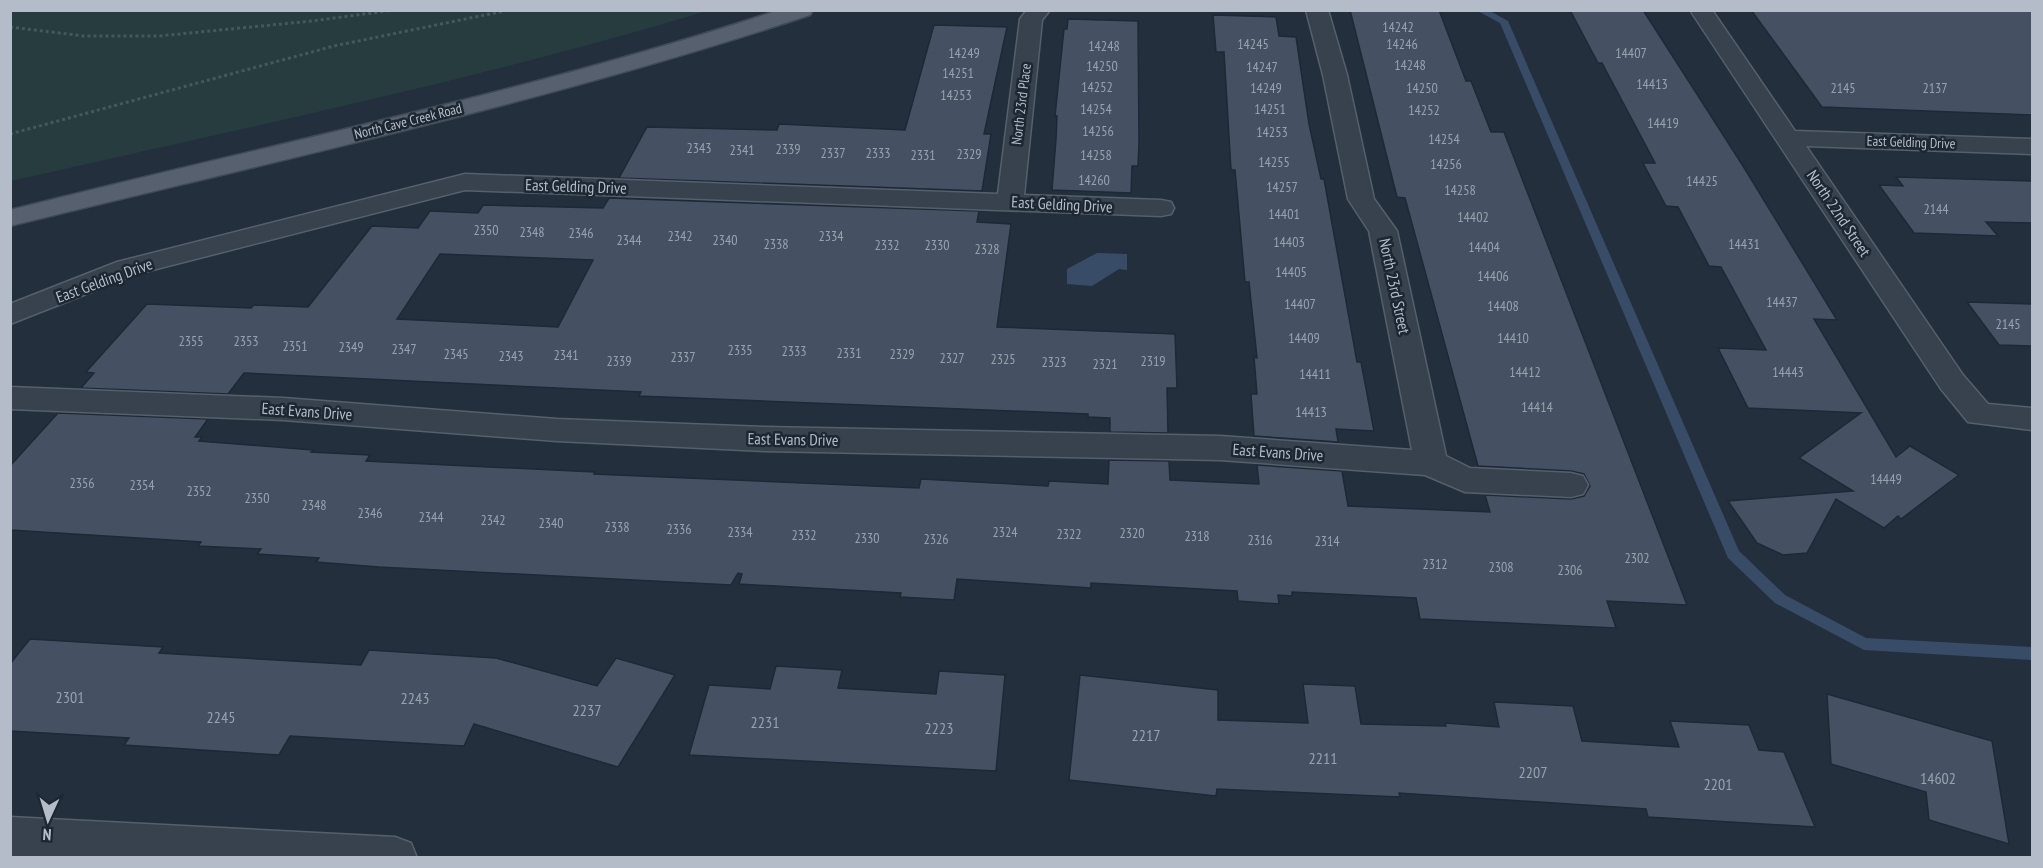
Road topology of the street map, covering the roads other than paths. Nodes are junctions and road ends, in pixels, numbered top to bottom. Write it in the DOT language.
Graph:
graph roads {
  1 [pos="802,10"];
  2 [pos="1039,10"];
  3 [pos="1317,10"];
  4 [pos="1701,10"];
  5 [pos="1789,138"];
  6 [pos="2032,146"];
  7 [pos="1010,201"];
  8 [pos="1161,208"];
  9 [pos="10,218"];
  10 [pos="10,315"];
  11 [pos="10,398"];
  12 [pos="2032,419"];
  13 [pos="1431,463"];
  14 [pos="1571,485"];
  15 [pos="10,837"];
  16 [pos="395,858"];
  1 -- 9 [label="main road, North Cave Creek Road"];
  2 -- 7 [label="street, North 23rd Place"];
  3 -- 13 [label="street, North 23rd Street"];
  4 -- 5 [label="street, North 22nd Street"];
  5 -- 6 [label="street, East Gelding Drive"];
  5 -- 12 [label="street, North 22nd Street"];
  7 -- 8 [label="street, East Gelding Drive"];
  7 -- 10 [label="street, East Gelding Drive"];
  11 -- 13 [label="street, East Evans Drive"];
  13 -- 14 [label="street, East Evans Drive"];
  15 -- 16 [label="street"];
}
